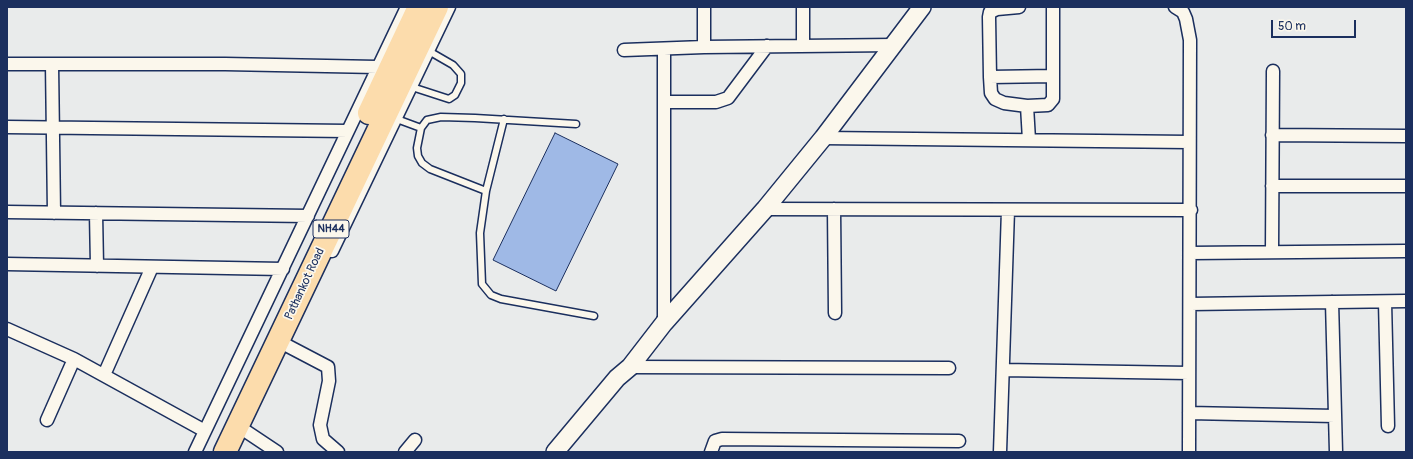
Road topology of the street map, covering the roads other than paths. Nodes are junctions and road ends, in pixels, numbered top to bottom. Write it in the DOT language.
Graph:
graph roads {
  1 [pos="407,7"];
  2 [pos="419,7"];
  3 [pos="437,7"];
  4 [pos="449,7"];
  5 [pos="704,7"];
  6 [pos="803,7"];
  7 [pos="922,7"];
  8 [pos="1019,7"];
  9 [pos="1053,7"];
  10 [pos="1174,7"];
  11 [pos="895,45"];
  12 [pos="768,46"];
  13 [pos="803,46"];
  14 [pos="704,47"];
  15 [pos="424,48"];
  16 [pos="664,49"];
  17 [pos="624,50"];
  18 [pos="7,64"];
  19 [pos="52,64"];
  20 [pos="377,67"];
  21 [pos="1273,71"];
  22 [pos="1053,76"];
  23 [pos="990,77"];
  24 [pos="412,87"];
  25 [pos="664,102"];
  26 [pos="1028,106"];
  27 [pos="391,116"];
  28 [pos="504,120"];
  29 [pos="576,124"];
  30 [pos="7,127"];
  31 [pos="53,127"];
  32 [pos="420,128"];
  33 [pos="348,131"];
  34 [pos="1272,135"];
  35 [pos="1406,136"];
  36 [pos="823,138"];
  37 [pos="1029,140"];
  38 [pos="1189,142"];
  39 [pos="1272,186"];
  40 [pos="1406,186"];
  41 [pos="486,191"];
  42 [pos="765,209"];
  43 [pos="834,209"];
  44 [pos="1008,210"];
  45 [pos="1191,210"];
  46 [pos="7,212"];
  47 [pos="54,213"];
  48 [pos="96,213"];
  49 [pos="308,216"];
  50 [pos="1406,251"];
  51 [pos="1272,252"];
  52 [pos="1190,253"];
  53 [pos="7,264"];
  54 [pos="97,266"];
  55 [pos="152,267"];
  56 [pos="283,269"];
  57 [pos="1406,301"];
  58 [pos="1332,302"];
  59 [pos="1385,302"];
  60 [pos="1190,304"];
  61 [pos="835,313"];
  62 [pos="594,316"];
  63 [pos="664,323"];
  64 [pos="7,329"];
  65 [pos="286,345"];
  66 [pos="74,359"];
  67 [pos="630,367"];
  68 [pos="949,368"];
  69 [pos="1003,370"];
  70 [pos="1189,373"];
  71 [pos="104,375"];
  72 [pos="1189,413"];
  73 [pos="1335,416"];
  74 [pos="47,420"];
  75 [pos="1388,426"];
  76 [pos="205,431"];
  77 [pos="246,432"];
  78 [pos="415,440"];
  79 [pos="959,441"];
  80 [pos="195,452"];
  81 [pos="209,452"];
  82 [pos="225,452"];
  83 [pos="237,452"];
  84 [pos="278,452"];
  85 [pos="338,452"];
  86 [pos="405,452"];
  87 [pos="555,452"];
  88 [pos="711,452"];
  89 [pos="1000,452"];
  90 [pos="1189,452"];
  91 [pos="1336,452"];
  1 -- 20 [label="street"];
  2 -- 81 [label="highway, NH44"];
  3 -- 15 [label="highway, Pathankot Road / NH44"];
  4 -- 15 [label="street"];
  5 -- 14 [label="street"];
  6 -- 13 [label="street"];
  7 -- 11 [label="street"];
  8 -- 23 [label="street"];
  9 -- 22 [label="street"];
  10 -- 38 [label="street"];
  11 -- 13 [label="street"];
  11 -- 36 [label="street"];
  12 -- 13 [label="street"];
  12 -- 14 [label="street"];
  12 -- 25 [label="street"];
  14 -- 16 [label="street"];
  15 -- 24 [label="street"];
  15 -- 24 [label="lane"];
  15 -- 27 [label="highway, Pathankot Road / NH44"];
  16 -- 17 [label="street"];
  16 -- 25 [label="street"];
  18 -- 19 [label="street"];
  19 -- 20 [label="street"];
  19 -- 31 [label="street"];
  20 -- 33 [label="street"];
  21 -- 34 [label="street"];
  22 -- 23 [label="street"];
  22 -- 26 [label="street"];
  23 -- 26 [label="street"];
  24 -- 27 [label="street"];
  25 -- 63 [label="street"];
  26 -- 37 [label="street"];
  27 -- 32 [label="lane"];
  27 -- 65 [label="street"];
  27 -- 82 [label="highway, Pathankot Road / NH44"];
  28 -- 29 [label="lane"];
  28 -- 32 [label="lane"];
  28 -- 41 [label="lane"];
  30 -- 31 [label="street"];
  31 -- 33 [label="street"];
  31 -- 47 [label="street"];
  32 -- 41 [label="lane"];
  33 -- 49 [label="street"];
  34 -- 35 [label="street"];
  34 -- 39 [label="street"];
  36 -- 37 [label="street"];
  36 -- 42 [label="street"];
  37 -- 38 [label="street"];
  38 -- 45 [label="street"];
  39 -- 40 [label="street"];
  39 -- 51 [label="street"];
  41 -- 62 [label="lane"];
  42 -- 43 [label="street"];
  42 -- 63 [label="street"];
  43 -- 44 [label="street"];
  43 -- 61 [label="street"];
  44 -- 45 [label="street"];
  44 -- 69 [label="street"];
  45 -- 52 [label="street"];
  46 -- 47 [label="street"];
  47 -- 48 [label="street"];
  48 -- 49 [label="street"];
  48 -- 54 [label="street"];
  49 -- 56 [label="street"];
  50 -- 51 [label="street"];
  51 -- 52 [label="street"];
  52 -- 60 [label="street"];
  53 -- 54 [label="street"];
  54 -- 55 [label="street"];
  55 -- 56 [label="street"];
  55 -- 71 [label="street"];
  56 -- 76 [label="street"];
  57 -- 59 [label="street"];
  58 -- 59 [label="street"];
  58 -- 60 [label="street"];
  58 -- 73 [label="street"];
  59 -- 75 [label="street"];
  60 -- 70 [label="street"];
  63 -- 67 [label="street"];
  64 -- 66 [label="street"];
  65 -- 77 [label="street"];
  65 -- 85 [label="street"];
  66 -- 71 [label="street"];
  66 -- 74 [label="street"];
  67 -- 68 [label="street"];
  67 -- 87 [label="street"];
  69 -- 70 [label="street"];
  69 -- 89 [label="street"];
  70 -- 72 [label="street"];
  71 -- 76 [label="street"];
  72 -- 73 [label="street"];
  72 -- 90 [label="street"];
  73 -- 91 [label="street"];
  76 -- 80 [label="street"];
  77 -- 83 [label="street"];
  77 -- 84 [label="street"];
  78 -- 86 [label="street"];
  79 -- 88 [label="street"];
}
